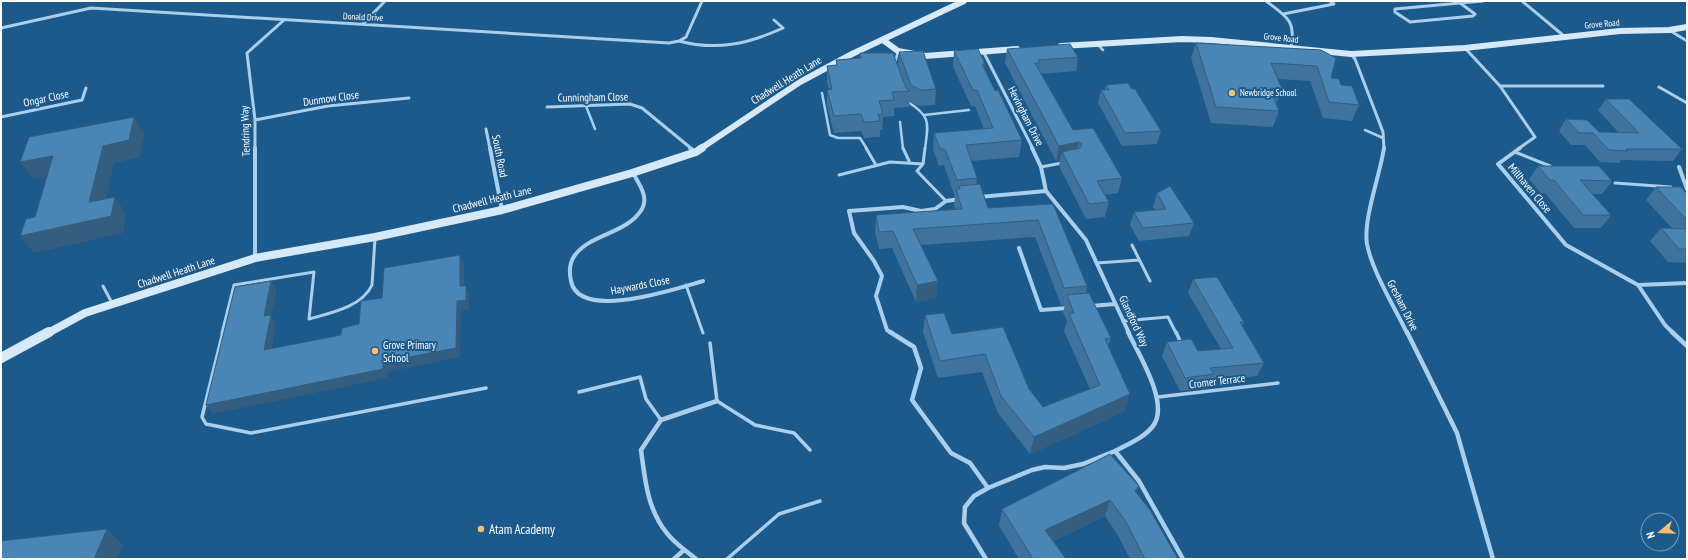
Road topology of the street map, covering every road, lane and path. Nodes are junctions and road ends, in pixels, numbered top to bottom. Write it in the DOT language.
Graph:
graph roads {
  1 [pos="386,1"];
  2 [pos="702,1"];
  3 [pos="964,1"];
  4 [pos="1266,1"];
  5 [pos="1330,1"];
  6 [pos="1483,1"];
  7 [pos="1522,1"];
  8 [pos="1460,3"];
  9 [pos="1283,14"];
  10 [pos="284,20"];
  11 [pos="774,20"];
  12 [pos="363,24"];
  13 [pos="1687,27"];
  14 [pos="1,28"];
  15 [pos="1669,30"];
  16 [pos="1564,36"];
  17 [pos="883,40"];
  18 [pos="680,41"];
  19 [pos="1687,41"];
  20 [pos="1097,44"];
  21 [pos="1051,47"];
  22 [pos="1291,48"];
  23 [pos="1466,48"];
  24 [pos="1021,49"];
  25 [pos="1102,50"];
  26 [pos="898,51"];
  27 [pos="983,51"];
  28 [pos="1351,54"];
  29 [pos="894,66"];
  30 [pos="1500,86"];
  31 [pos="1604,86"];
  32 [pos="1659,87"];
  33 [pos="86,88"];
  34 [pos="822,93"];
  35 [pos="409,98"];
  36 [pos="906,98"];
  37 [pos="1687,103"];
  38 [pos="586,106"];
  39 [pos="547,107"];
  40 [pos="969,110"];
  41 [pos="924,115"];
  42 [pos="1,117"];
  43 [pos="255,120"];
  44 [pos="900,122"];
  45 [pos="595,129"];
  46 [pos="486,130"];
  47 [pos="1365,130"];
  48 [pos="1383,138"];
  49 [pos="696,152"];
  50 [pos="1515,152"];
  51 [pos="909,161"];
  52 [pos="1069,162"];
  53 [pos="922,164"];
  54 [pos="876,165"];
  55 [pos="1041,167"];
  56 [pos="1552,167"];
  57 [pos="1679,167"];
  58 [pos="632,173"];
  59 [pos="839,175"];
  60 [pos="1615,183"];
  61 [pos="1687,188"];
  62 [pos="1046,191"];
  63 [pos="969,198"];
  64 [pos="977,198"];
  65 [pos="946,201"];
  66 [pos="502,210"];
  67 [pos="375,237"];
  68 [pos="1132,245"];
  69 [pos="1019,248"];
  70 [pos="256,258"];
  71 [pos="1139,260"];
  72 [pos="1097,263"];
  73 [pos="703,281"];
  74 [pos="1150,281"];
  75 [pos="1687,283"];
  76 [pos="686,285"];
  77 [pos="1638,285"];
  78 [pos="103,286"];
  79 [pos="113,304"];
  80 [pos="1114,304"];
  81 [pos="1085,307"];
  82 [pos="1071,308"];
  83 [pos="1123,321"];
  84 [pos="703,333"];
  85 [pos="710,343"];
  86 [pos="1687,346"];
  87 [pos="1183,348"];
  88 [pos="1,358"];
  89 [pos="1278,383"];
  90 [pos="486,388"];
  91 [pos="578,392"];
  92 [pos="1158,397"];
  93 [pos="717,401"];
  94 [pos="662,420"];
  95 [pos="810,450"];
  96 [pos="1115,451"];
  97 [pos="988,488"];
  98 [pos="820,501"];
  99 [pos="684,550"];
  100 [pos="674,559"];
  101 [pos="696,559"];
  102 [pos="727,559"];
  103 [pos="986,559"];
  104 [pos="1184,559"];
  105 [pos="1493,559"];
  1 -- 12 [label="street"];
  2 -- 18 [label="street"];
  3 -- 17 [label="street, Chadwell Heath Lane"];
  4 -- 9 [label="street"];
  5 -- 9 [label="street"];
  6 -- 8 [label="street"];
  7 -- 16 [label="street"];
  8 -- 8 [label="street"];
  9 -- 22 [label="street"];
  10 -- 12 [label="street, Donald Drive"];
  10 -- 14 [label="street, Donald Drive"];
  10 -- 43 [label="street, Tendring Way"];
  11 -- 18 [label="street"];
  12 -- 18 [label="street, Donald Drive"];
  13 -- 15 [label="street, Grove Road"];
  15 -- 16 [label="street, Grove Road"];
  15 -- 19 [label="street"];
  16 -- 23 [label="street, Grove Road"];
  17 -- 26 [label="street"];
  17 -- 49 [label="street, Chadwell Heath Lane"];
  20 -- 21 [label="street, Grove Road"];
  20 -- 22 [label="street, Grove Road"];
  20 -- 25 [label="lane"];
  22 -- 28 [label="street, Grove Road"];
  23 -- 28 [label="street, Grove Road"];
  23 -- 30 [label="street, Millhaven Close"];
  24 -- 27 [label="street"];
  26 -- 27 [label="street"];
  26 -- 29 [label="lane"];
  27 -- 55 [label="street, Hevingham Drive"];
  28 -- 48 [label="street, Gresham Drive"];
  30 -- 31 [label="street"];
  30 -- 50 [label="street, Millhaven Close"];
  32 -- 37 [label="street"];
  33 -- 42 [label="street, Ongar Close"];
  34 -- 54 [label="lane"];
  35 -- 43 [label="street, Dunmow Close"];
  36 -- 41 [label="lane"];
  38 -- 39 [label="street, Cunningham Close"];
  38 -- 45 [label="lane"];
  38 -- 49 [label="street, Cunningham Close"];
  40 -- 41 [label="lane"];
  41 -- 53 [label="lane"];
  43 -- 70 [label="street, Tendring Way"];
  44 -- 51 [label="lane"];
  46 -- 66 [label="street, South Road"];
  47 -- 48 [label="lane"];
  48 -- 105 [label="street, Gresham Drive"];
  49 -- 58 [label="street, Chadwell Heath Lane"];
  50 -- 56 [label="lane"];
  50 -- 77 [label="street, Millhaven Close"];
  51 -- 53 [label="lane"];
  51 -- 54 [label="lane"];
  52 -- 55 [label="lane"];
  53 -- 65 [label="lane"];
  54 -- 59 [label="lane"];
  55 -- 62 [label="street, Hevingham Drive"];
  57 -- 61 [label="street"];
  58 -- 66 [label="street, Chadwell Heath Lane"];
  58 -- 76 [label="street, Haywards Close"];
  60 -- 61 [label="lane"];
  62 -- 64 [label="street"];
  62 -- 72 [label="street, Glandford Way"];
  63 -- 65 [label="street"];
  65 -- 97 [label="street"];
  66 -- 67 [label="street, Chadwell Heath Lane"];
  67 -- 70 [label="street, Chadwell Heath Lane"];
  67 -- 90 [label="lane"];
  68 -- 71 [label="lane"];
  69 -- 82 [label="street"];
  70 -- 79 [label="street, Chadwell Heath Lane"];
  71 -- 72 [label="lane"];
  71 -- 74 [label="lane"];
  72 -- 80 [label="street, Glandford Way"];
  73 -- 76 [label="street, Haywards Close"];
  75 -- 77 [label="street"];
  76 -- 84 [label="lane"];
  77 -- 86 [label="street"];
  78 -- 79 [label="lane"];
  79 -- 88 [label="street, Chadwell Heath Lane"];
  80 -- 81 [label="street"];
  80 -- 83 [label="street, Glandford Way"];
  83 -- 87 [label="lane"];
  83 -- 92 [label="street, Glandford Way"];
  85 -- 93 [label="lane"];
  89 -- 92 [label="lane, Cromer Terrace"];
  91 -- 94 [label="lane"];
  92 -- 96 [label="street, Glandford Way"];
  93 -- 94 [label="street"];
  93 -- 95 [label="lane"];
  94 -- 99 [label="street"];
  96 -- 97 [label="street, Glandford Way"];
  96 -- 104 [label="street"];
  97 -- 103 [label="street, Glandford Way"];
  98 -- 102 [label="lane"];
  99 -- 100 [label="street"];
  99 -- 101 [label="street"];
}
